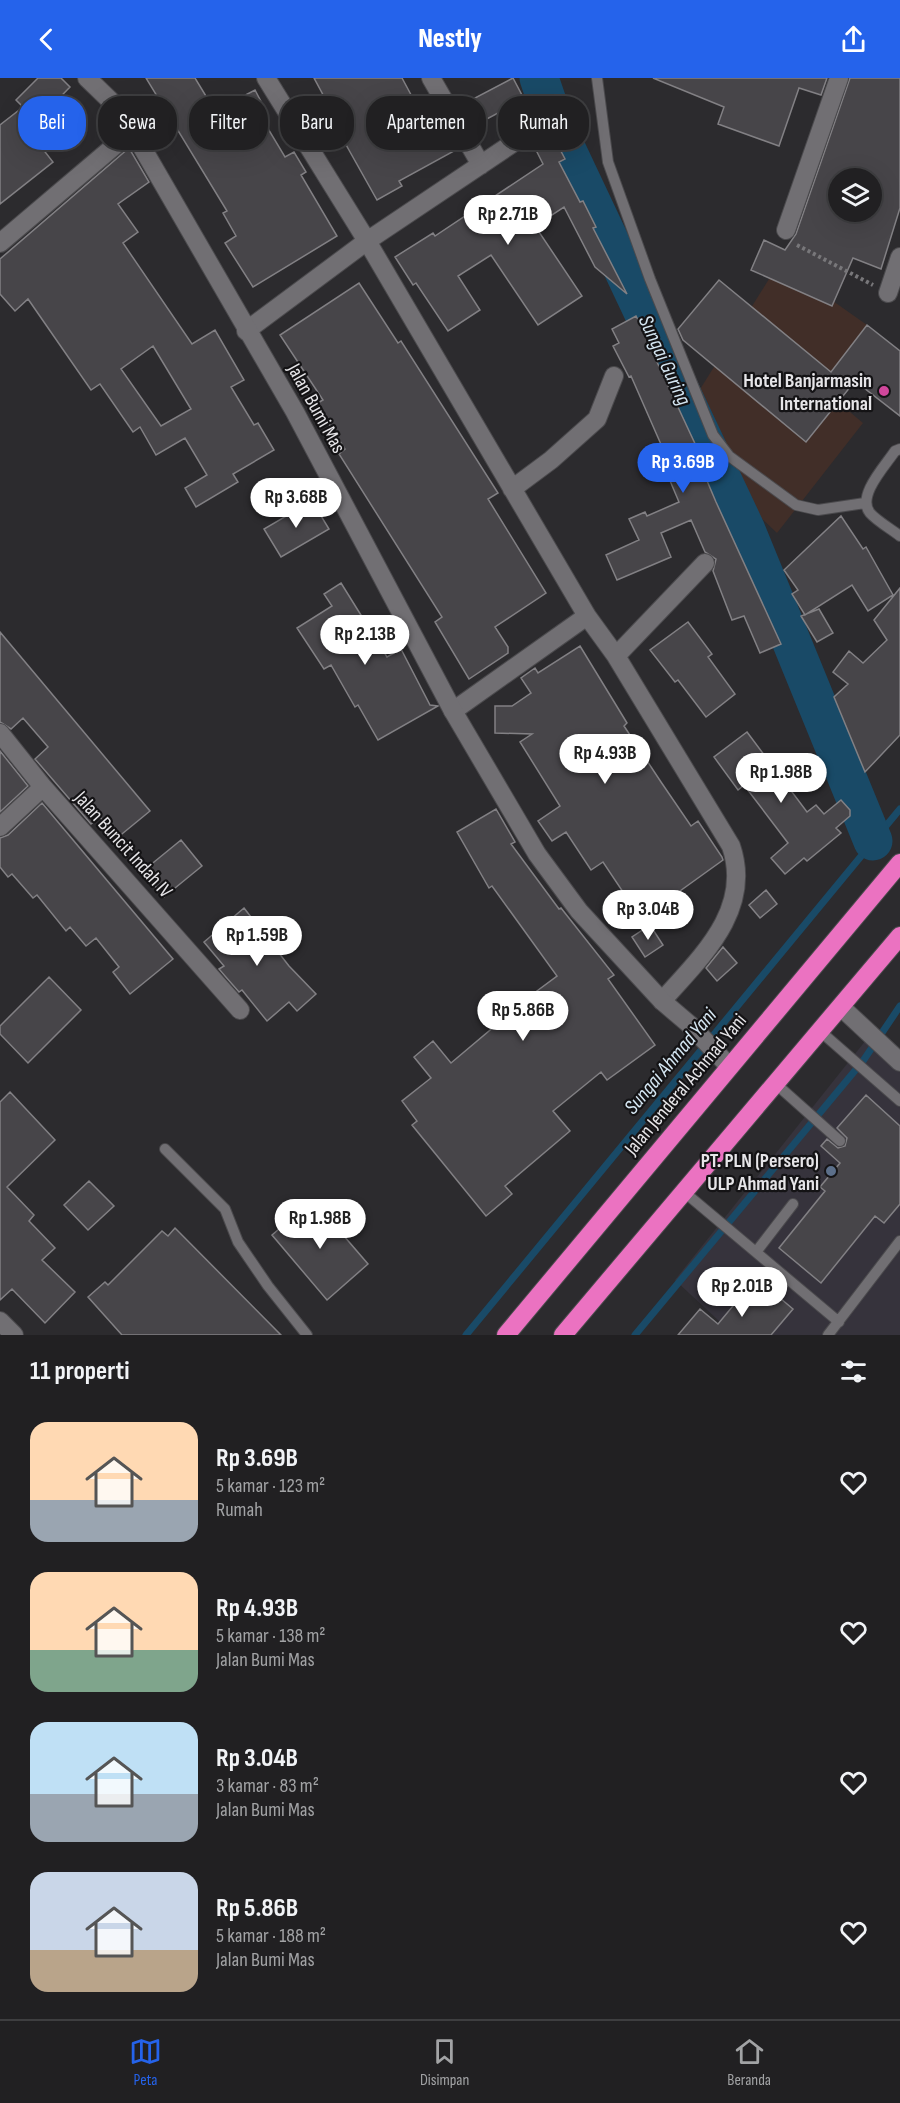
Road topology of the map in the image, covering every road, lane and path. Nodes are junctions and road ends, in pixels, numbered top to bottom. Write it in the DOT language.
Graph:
graph roads {
  1 [pos="87,78"];
  2 [pos="266,78"];
  3 [pos="431,78"];
  4 [pos="597,78"];
  5 [pos="839,78"];
  6 [pos="106,96"];
  7 [pos="110,150"];
  8 [pos="143,150"];
  9 [pos="503,150"];
  10 [pos="481,165"];
  11 [pos="786,230"];
  12 [pos="367,241"];
  13 [pos="0,243"];
  14 [pos="900,257"];
  15 [pos="888,293"];
  16 [pos="246,331"];
  17 [pos="614,376"];
  18 [pos="900,449"];
  19 [pos="512,489"];
  20 [pos="866,502"];
  21 [pos="900,536"];
  22 [pos="705,562"];
  23 [pos="587,616"];
  24 [pos="616,656"];
  25 [pos="453,711"];
  26 [pos="0,733"];
  27 [pos="43,787"];
  28 [pos="0,827"];
  29 [pos="900,863"];
  30 [pos="900,936"];
  31 [pos="662,1001"];
  32 [pos="841,1007"];
  33 [pos="240,1010"];
  34 [pos="820,1031"];
  35 [pos="900,1062"];
  36 [pos="728,1065"];
  37 [pos="776,1084"];
  38 [pos="900,1101"];
  39 [pos="840,1141"];
  40 [pos="165,1149"];
  41 [pos="683,1191"];
  42 [pos="793,1204"];
  43 [pos="900,1241"];
  44 [pos="756,1252"];
  45 [pos="0,1321"];
  46 [pos="839,1322"];
  47 [pos="14,1335"];
  48 [pos="308,1335"];
  49 [pos="506,1335"];
  50 [pos="563,1335"];
  51 [pos="828,1335"];
  1 -- 6 [label="street, Jalan Bumi Mas"];
  2 -- 12 [label="street"];
  3 -- 10 [label="street"];
  4 -- 20 [label="lane"];
  5 -- 11 [label="street"];
  7 -- 13 [label="street"];
  8 -- 16 [label="street, Jalan Bumi Mas"];
  9 -- 10 [label="street"];
  10 -- 12 [label="street"];
  11 -- 15 [label="path"];
  12 -- 16 [label="street"];
  12 -- 19 [label="street"];
  14 -- 15 [label="street"];
  16 -- 25 [label="street, Jalan Bumi Mas"];
  17 -- 19 [label="street"];
  18 -- 20 [label="lane"];
  19 -- 23 [label="street"];
  20 -- 21 [label="lane"];
  22 -- 24 [label="street"];
  23 -- 24 [label="street"];
  23 -- 25 [label="street"];
  24 -- 31 [label="street"];
  25 -- 31 [label="street, Jalan Bumi Mas"];
  26 -- 27 [label="street, Jalan Buncit Indah IV"];
  27 -- 28 [label="street"];
  27 -- 33 [label="street, Jalan Buncit Indah IV"];
  29 -- 36 [label="highway, Jalan Jenderal Achmad Yani"];
  30 -- 32 [label="highway"];
  31 -- 36 [label="street, Jalan Bumi Mas"];
  32 -- 34 [label="highway"];
  32 -- 35 [label="street"];
  34 -- 37 [label="highway"];
  34 -- 38 [label="lane"];
  36 -- 49 [label="highway, Jalan Jenderal Achmad Yani"];
  37 -- 39 [label="lane"];
  37 -- 41 [label="highway"];
  40 -- 48 [label="lane"];
  41 -- 44 [label="lane"];
  41 -- 50 [label="highway"];
  42 -- 44 [label="lane"];
  43 -- 46 [label="lane"];
  44 -- 46 [label="lane"];
  45 -- 47 [label="street"];
  46 -- 51 [label="lane"];
}
